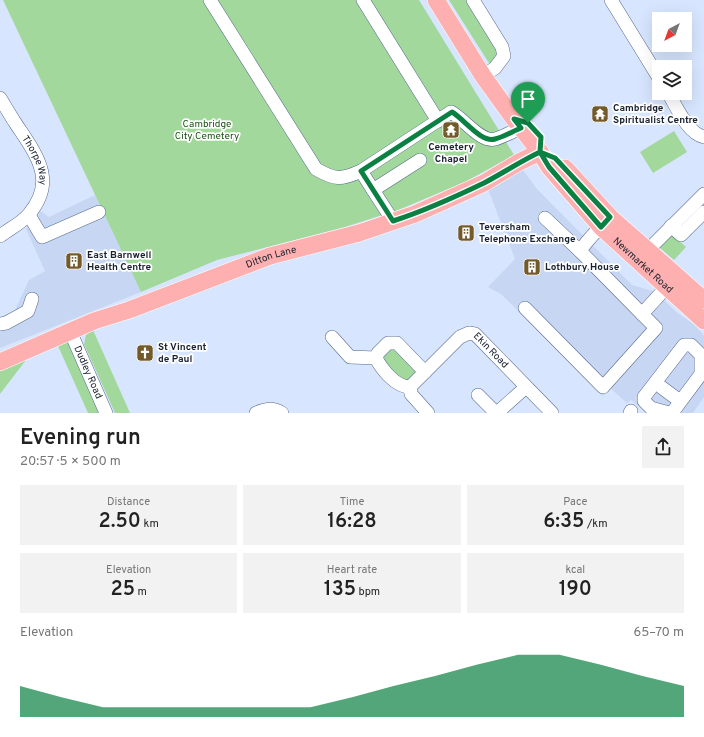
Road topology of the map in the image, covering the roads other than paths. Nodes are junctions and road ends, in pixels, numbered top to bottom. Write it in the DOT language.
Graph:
graph roads {
  1 [pos="210,0"];
  2 [pos="363,0"];
  3 [pos="436,0"];
  4 [pos="473,0"];
  5 [pos="611,0"];
  6 [pos="652,67"];
  7 [pos="483,76"];
  8 [pos="0,98"];
  9 [pos="672,100"];
  10 [pos="438,120"];
  11 [pos="517,123"];
  12 [pos="704,137"];
  13 [pos="540,152"];
  14 [pos="420,160"];
  15 [pos="361,171"];
  16 [pos="373,190"];
  17 [pos="704,194"];
  18 [pos="99,212"];
  19 [pos="704,212"];
  20 [pos="29,215"];
  21 [pos="545,218"];
  22 [pos="393,221"];
  23 [pos="605,222"];
  24 [pos="671,226"];
  25 [pos="0,236"];
  26 [pos="648,250"];
  27 [pos="580,251"];
  28 [pos="672,282"];
  29 [pos="32,299"];
  30 [pos="704,300"];
  31 [pos="525,308"];
  32 [pos="642,314"];
  33 [pos="704,321"];
  34 [pos="0,324"];
  35 [pos="70,331"];
  36 [pos="332,337"];
  37 [pos="376,358"];
  38 [pos="0,362"];
  39 [pos="425,372"];
  40 [pos="526,387"];
  41 [pos="410,388"];
  42 [pos="656,388"];
  43 [pos="478,395"];
  44 [pos="680,401"];
  45 [pos="106,413"];
  46 [pos="256,413"];
  47 [pos="282,413"];
  48 [pos="428,413"];
  49 [pos="497,413"];
  50 [pos="552,413"];
  51 [pos="669,413"];
  1 -- 15 [label="street"];
  2 -- 10 [label="street"];
  3 -- 7 [label="main road, Newmarket Road"];
  4 -- 7 [label="street"];
  5 -- 6 [label="street"];
  7 -- 11 [label="main road, Newmarket Road"];
  8 -- 20 [label="street, Thorpe Way"];
  9 -- 12 [label="street"];
  10 -- 11 [label="street"];
  10 -- 15 [label="street"];
  11 -- 13 [label="main road, Newmarket Road"];
  13 -- 22 [label="main road, Ditton Lane"];
  13 -- 23 [label="main road, Newmarket Road"];
  14 -- 16 [label="street"];
  15 -- 16 [label="street"];
  16 -- 22 [label="street"];
  17 -- 24 [label="street"];
  18 -- 20 [label="street"];
  19 -- 24 [label="street"];
  20 -- 25 [label="street, Thorpe Way"];
  21 -- 27 [label="street"];
  22 -- 35 [label="main road, Ditton Lane"];
  23 -- 26 [label="main road, Newmarket Road"];
  23 -- 27 [label="street"];
  23 -- 28 [label="main road, Newmarket Road"];
  24 -- 26 [label="street"];
  26 -- 28 [label="main road, Newmarket Road"];
  27 -- 32 [label="street"];
  28 -- 30 [label="main road, Newmarket Road"];
  28 -- 32 [label="street"];
  28 -- 33 [label="main road, Newmarket Road"];
  29 -- 34 [label="street"];
  31 -- 32 [label="street"];
  35 -- 38 [label="main road, Ditton Lane"];
  35 -- 45 [label="street, Dudley Road"];
  36 -- 37 [label="street"];
  37 -- 39 [label="street"];
  37 -- 41 [label="street"];
  39 -- 40 [label="street, Ekin Road"];
  39 -- 41 [label="street, Ekin Road"];
  40 -- 49 [label="street"];
  40 -- 50 [label="street, Ekin Road"];
  41 -- 48 [label="street"];
  42 -- 44 [label="street"];
  42 -- 44 [label="street"];
  42 -- 51 [label="street"];
  43 -- 49 [label="street"];
  44 -- 51 [label="street"];
  46 -- 47 [label="street"];
}
